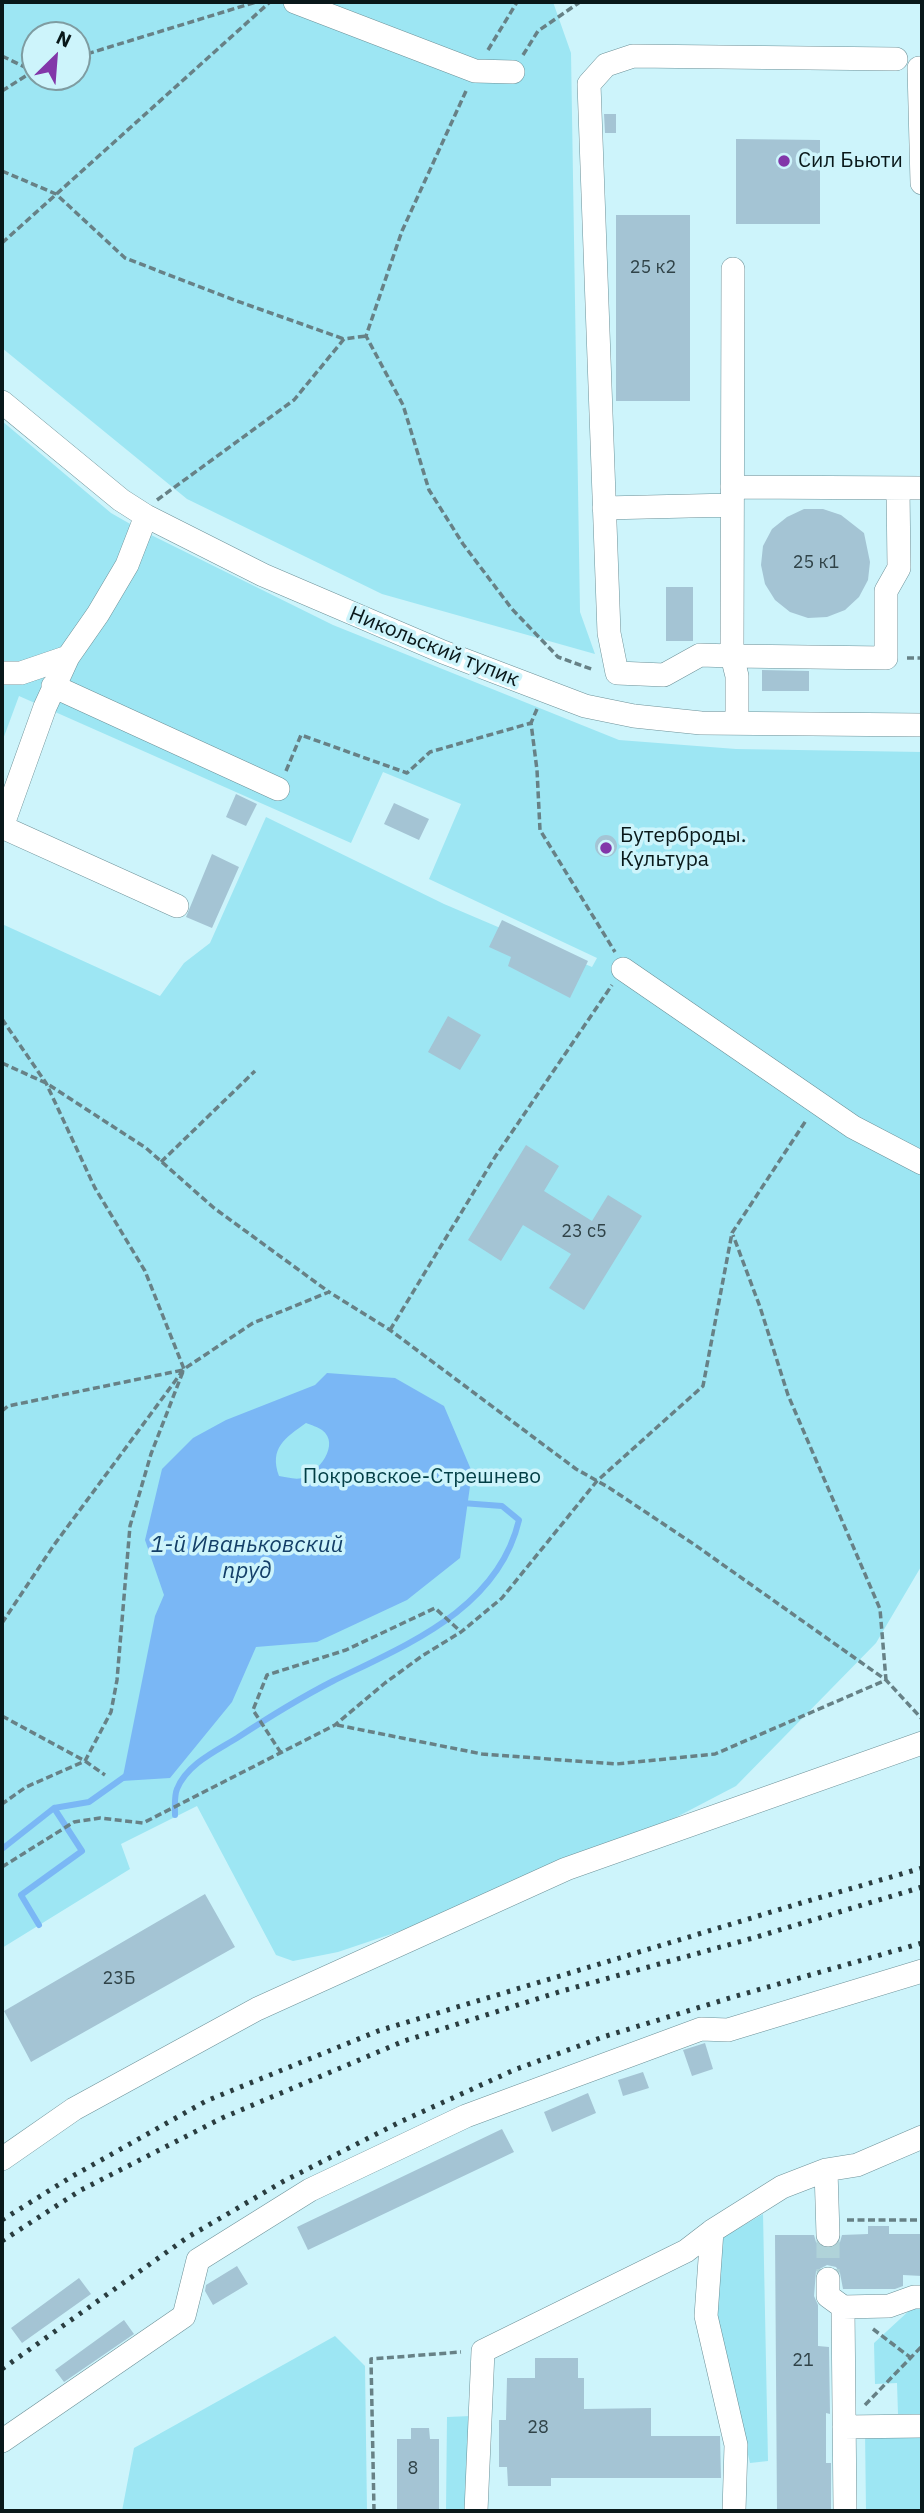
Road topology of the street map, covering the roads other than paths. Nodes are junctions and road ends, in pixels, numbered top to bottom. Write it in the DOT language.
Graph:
graph roads {
  1 [pos="295,2"];
  2 [pos="896,58"];
  3 [pos="922,68"];
  4 [pos="513,72"];
  5 [pos="922,183"];
  6 [pos="733,269"];
  7 [pos="2,402"];
  8 [pos="898,488"];
  9 [pos="922,488"];
  10 [pos="732,496"];
  11 [pos="604,508"];
  12 [pos="146,516"];
  13 [pos="732,656"];
  14 [pos="68,657"];
  15 [pos="2,673"];
  16 [pos="616,675"];
  17 [pos="53,686"];
  18 [pos="606,711"];
  19 [pos="737,723"];
  20 [pos="922,725"];
  21 [pos="278,789"];
  22 [pos="177,906"];
  23 [pos="623,969"];
  24 [pos="922,1163"];
  25 [pos="922,1743"];
  26 [pos="922,1971"];
  27 [pos="922,2137"];
  28 [pos="2,2159"];
  29 [pos="825,2170"];
  30 [pos="828,2228"];
  31 [pos="712,2231"];
  32 [pos="828,2279"];
  33 [pos="922,2297"];
  34 [pos="843,2306"];
  35 [pos="922,2426"];
  36 [pos="844,2427"];
  37 [pos="2,2441"];
  38 [pos="475,2511"];
  39 [pos="734,2511"];
  40 [pos="845,2511"];
  1 -- 4 [label="street"];
  2 -- 11 [label="street"];
  3 -- 5 [label="street"];
  6 -- 10 [label="street"];
  7 -- 12 [label="street, Никольский тупик"];
  8 -- 9 [label="street"];
  8 -- 10 [label="street"];
  8 -- 13 [label="street"];
  10 -- 11 [label="street"];
  10 -- 13 [label="street"];
  11 -- 16 [label="street"];
  12 -- 14 [label="street"];
  12 -- 18 [label="street, Никольский тупик"];
  13 -- 16 [label="street"];
  13 -- 19 [label="street"];
  14 -- 15 [label="street"];
  14 -- 17 [label="street"];
  16 -- 18 [label="street"];
  17 -- 21 [label="street"];
  17 -- 22 [label="street"];
  18 -- 19 [label="street, Никольский тупик"];
  19 -- 20 [label="street, Никольский тупик"];
  23 -- 24 [label="street"];
  25 -- 28 [label="street"];
  26 -- 37 [label="street"];
  27 -- 29 [label="street"];
  29 -- 30 [label="street"];
  29 -- 31 [label="street"];
  31 -- 38 [label="street"];
  31 -- 39 [label="street"];
  32 -- 34 [label="street"];
  33 -- 34 [label="street"];
  34 -- 36 [label="street"];
  35 -- 36 [label="street"];
  36 -- 40 [label="street"];
}
